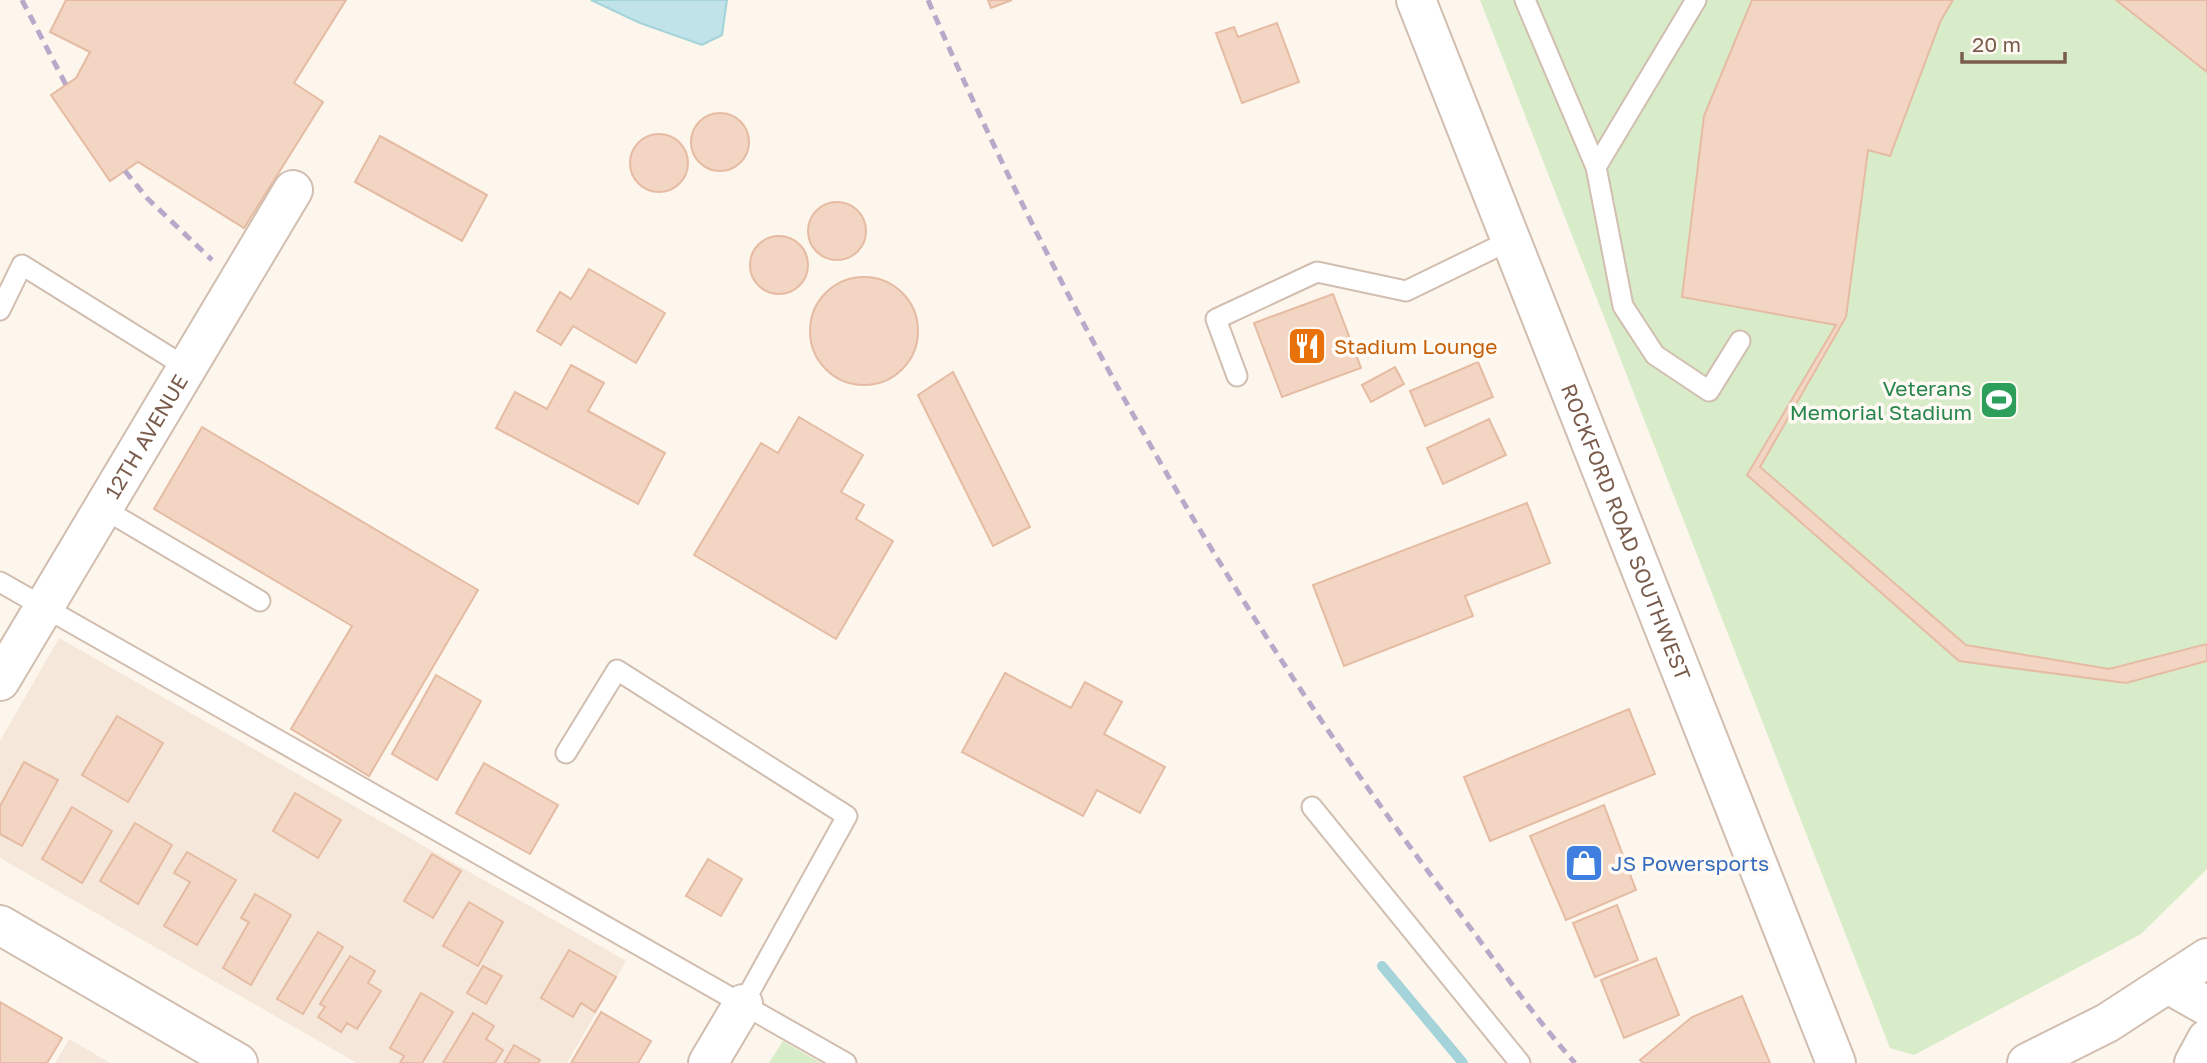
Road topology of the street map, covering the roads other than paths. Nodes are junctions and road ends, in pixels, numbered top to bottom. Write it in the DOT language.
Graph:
graph roads {
  1 [pos="1416,0"];
  2 [pos="1525,0"];
  3 [pos="1696,0"];
  4 [pos="1596,167"];
  5 [pos="293,190"];
  6 [pos="1511,240"];
  7 [pos="0,310"];
  8 [pos="1741,341"];
  9 [pos="189,369"];
  10 [pos="1237,376"];
  11 [pos="104,509"];
  12 [pos="0,582"];
  13 [pos="260,600"];
  14 [pos="44,609"];
  15 [pos="0,681"];
  16 [pos="566,753"];
  17 [pos="1312,807"];
  18 [pos="0,925"];
  19 [pos="2207,958"];
  20 [pos="2168,984"];
  21 [pos="743,1003"];
  22 [pos="2207,1006"];
  23 [pos="2207,1039"];
  24 [pos="238,1063"];
  25 [pos="708,1063"];
  26 [pos="846,1063"];
  27 [pos="1520,1063"];
  28 [pos="1836,1063"];
  29 [pos="2027,1063"];
  30 [pos="2194,1063"];
  1 -- 6 [label="street, ROCKFORD ROAD SOUTHWEST"];
  2 -- 4 [label="lane"];
  3 -- 4 [label="lane"];
  4 -- 8 [label="lane"];
  5 -- 9 [label="street, 12TH AVENUE"];
  6 -- 10 [label="lane"];
  6 -- 28 [label="street, ROCKFORD ROAD SOUTHWEST"];
  7 -- 9 [label="lane"];
  9 -- 11 [label="street, 12TH AVENUE"];
  11 -- 13 [label="lane"];
  11 -- 14 [label="street, 12TH AVENUE"];
  12 -- 14 [label="lane"];
  14 -- 15 [label="street, 12TH AVENUE"];
  14 -- 21 [label="lane"];
  16 -- 21 [label="lane"];
  17 -- 27 [label="lane"];
  18 -- 24 [label="street"];
  19 -- 20 [label="street"];
  20 -- 22 [label="street"];
  20 -- 29 [label="street"];
  21 -- 25 [label="street"];
  21 -- 26 [label="lane"];
  23 -- 30 [label="street"];
}
